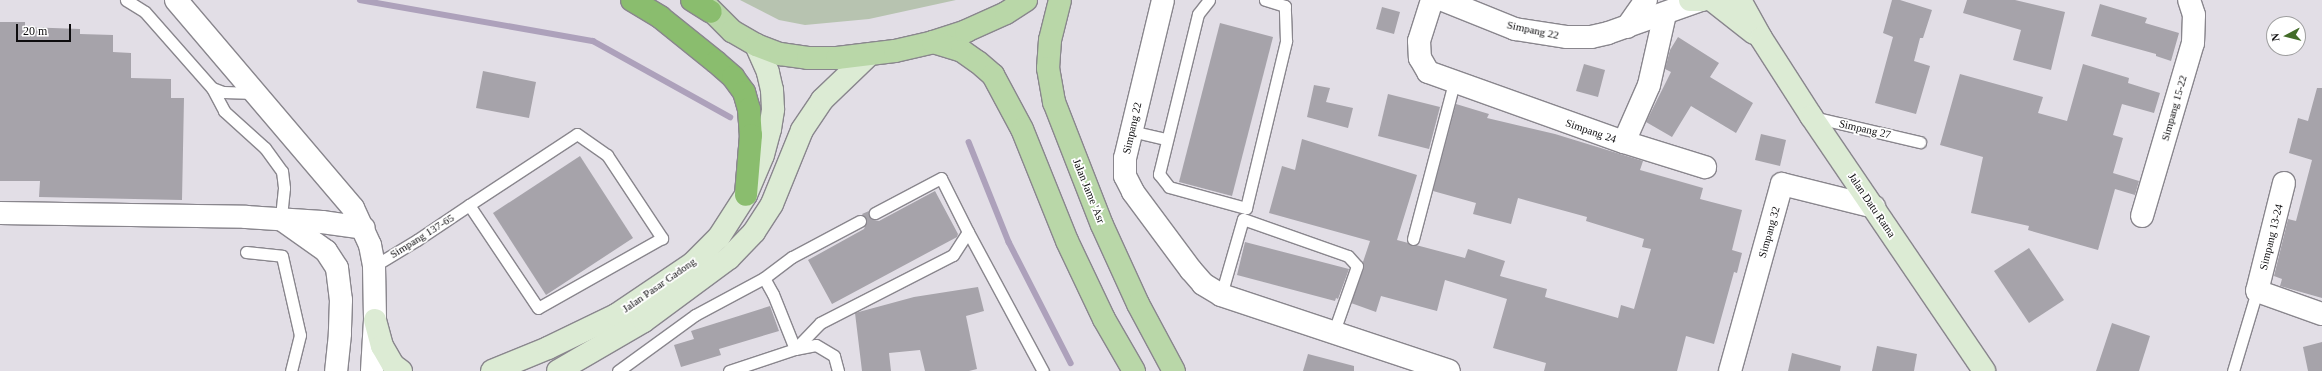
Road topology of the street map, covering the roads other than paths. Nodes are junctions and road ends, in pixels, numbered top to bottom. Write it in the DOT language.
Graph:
graph roads {
  1 [pos="126,0"];
  2 [pos="176,0"];
  3 [pos="632,0"];
  4 [pos="692,0"];
  5 [pos="1026,0"];
  6 [pos="1060,0"];
  7 [pos="1163,0"];
  8 [pos="1209,0"];
  9 [pos="1265,0"];
  10 [pos="1432,0"];
  11 [pos="1443,0"];
  12 [pos="1646,0"];
  13 [pos="1690,0"];
  14 [pos="1701,0"];
  15 [pos="1712,0"];
  16 [pos="1740,0"];
  17 [pos="2189,0"];
  18 [pos="706,6"];
  19 [pos="1665,14"];
  20 [pos="1627,27"];
  21 [pos="1761,38"];
  22 [pos="933,42"];
  23 [pos="756,45"];
  24 [pos="870,54"];
  25 [pos="1454,83"];
  26 [pos="212,88"];
  27 [pos="258,93"];
  28 [pos="1811,116"];
  29 [pos="1131,131"];
  30 [pos="1166,139"];
  31 [pos="1624,142"];
  32 [pos="1920,142"];
  33 [pos="1705,167"];
  34 [pos="2284,182"];
  35 [pos="746,195"];
  36 [pos="469,205"];
  37 [pos="1874,208"];
  38 [pos="0,213"];
  39 [pos="875,213"];
  40 [pos="2142,216"];
  41 [pos="281,219"];
  42 [pos="860,221"];
  43 [pos="364,228"];
  44 [pos="968,232"];
  45 [pos="1412,239"];
  46 [pos="246,252"];
  47 [pos="374,266"];
  48 [pos="764,278"];
  49 [pos="2257,291"];
  50 [pos="1221,295"];
  51 [pos="2322,314"];
  52 [pos="375,320"];
  53 [pos="1333,334"];
  54 [pos="795,349"];
  55 [pos="519,366"];
  56 [pos="291,371"];
  57 [pos="336,371"];
  58 [pos="372,371"];
  59 [pos="401,371"];
  60 [pos="492,371"];
  61 [pos="558,371"];
  62 [pos="618,371"];
  63 [pos="729,371"];
  64 [pos="838,371"];
  65 [pos="1043,371"];
  66 [pos="1134,371"];
  67 [pos="1174,371"];
  68 [pos="1449,371"];
  69 [pos="1730,371"];
  70 [pos="1984,371"];
  71 [pos="2233,371"];
  1 -- 26 [label="lane"];
  2 -- 27 [label="street"];
  3 -- 35 [label="highway"];
  4 -- 18 [label="highway"];
  5 -- 22 [label="main road"];
  6 -- 67 [label="main road, Jalan Jame 'Asr"];
  7 -- 29 [label="street, Simpang 22"];
  8 -- 30 [label="lane"];
  9 -- 30 [label="lane"];
  10 -- 25 [label="street, Simpang 24"];
  11 -- 20 [label="street, Simpang 22"];
  12 -- 20 [label="street"];
  13 -- 14 [label="street"];
  14 -- 19 [label="street, Simpang 22"];
  15 -- 21 [label="street, Jalan Datu Ratna"];
  16 -- 21 [label="street, Jalan Datu Ratna"];
  17 -- 40 [label="street, Simpang 15-22"];
  18 -- 23 [label="main road"];
  19 -- 20 [label="street, Simpang 22"];
  19 -- 31 [label="street, Simpang 24"];
  21 -- 28 [label="street, Jalan Datu Ratna"];
  22 -- 24 [label="main road"];
  22 -- 66 [label="main road"];
  23 -- 24 [label="main road"];
  23 -- 35 [label="street, Jalan Pasar Gadong"];
  24 -- 61 [label="street, Jalan Pasar Gadong"];
  25 -- 31 [label="street, Simpang 24"];
  25 -- 45 [label="lane"];
  26 -- 27 [label="lane"];
  26 -- 41 [label="lane"];
  27 -- 43 [label="street"];
  28 -- 32 [label="lane, Simpang 27"];
  28 -- 37 [label="street, Jalan Datu Ratna"];
  29 -- 30 [label="lane"];
  29 -- 50 [label="street, Simpang 22"];
  31 -- 33 [label="street"];
  34 -- 49 [label="street, Simpang 13-24"];
  35 -- 55 [label="street, Jalan Pasar Gadong"];
  36 -- 36 [label="lane, Simpang 137-65"];
  36 -- 47 [label="lane, Simpang 137-65"];
  37 -- 69 [label="street, Simpang 32"];
  37 -- 70 [label="street, Jalan Datu Ratna"];
  38 -- 41 [label="street"];
  39 -- 44 [label="lane"];
  41 -- 43 [label="street"];
  41 -- 57 [label="street"];
  42 -- 48 [label="lane"];
  43 -- 47 [label="street"];
  44 -- 54 [label="lane"];
  44 -- 65 [label="lane"];
  46 -- 56 [label="lane"];
  47 -- 52 [label="street"];
  48 -- 54 [label="lane"];
  48 -- 62 [label="lane"];
  49 -- 51 [label="street"];
  49 -- 71 [label="lane"];
  50 -- 53 [label="street, Simpang 22"];
  50 -- 53 [label="lane"];
  52 -- 58 [label="street"];
  52 -- 59 [label="street"];
  53 -- 68 [label="street, Simpang 22"];
  54 -- 63 [label="lane"];
  54 -- 64 [label="lane"];
  55 -- 60 [label="street, Jalan Pasar Gadong"];
}
